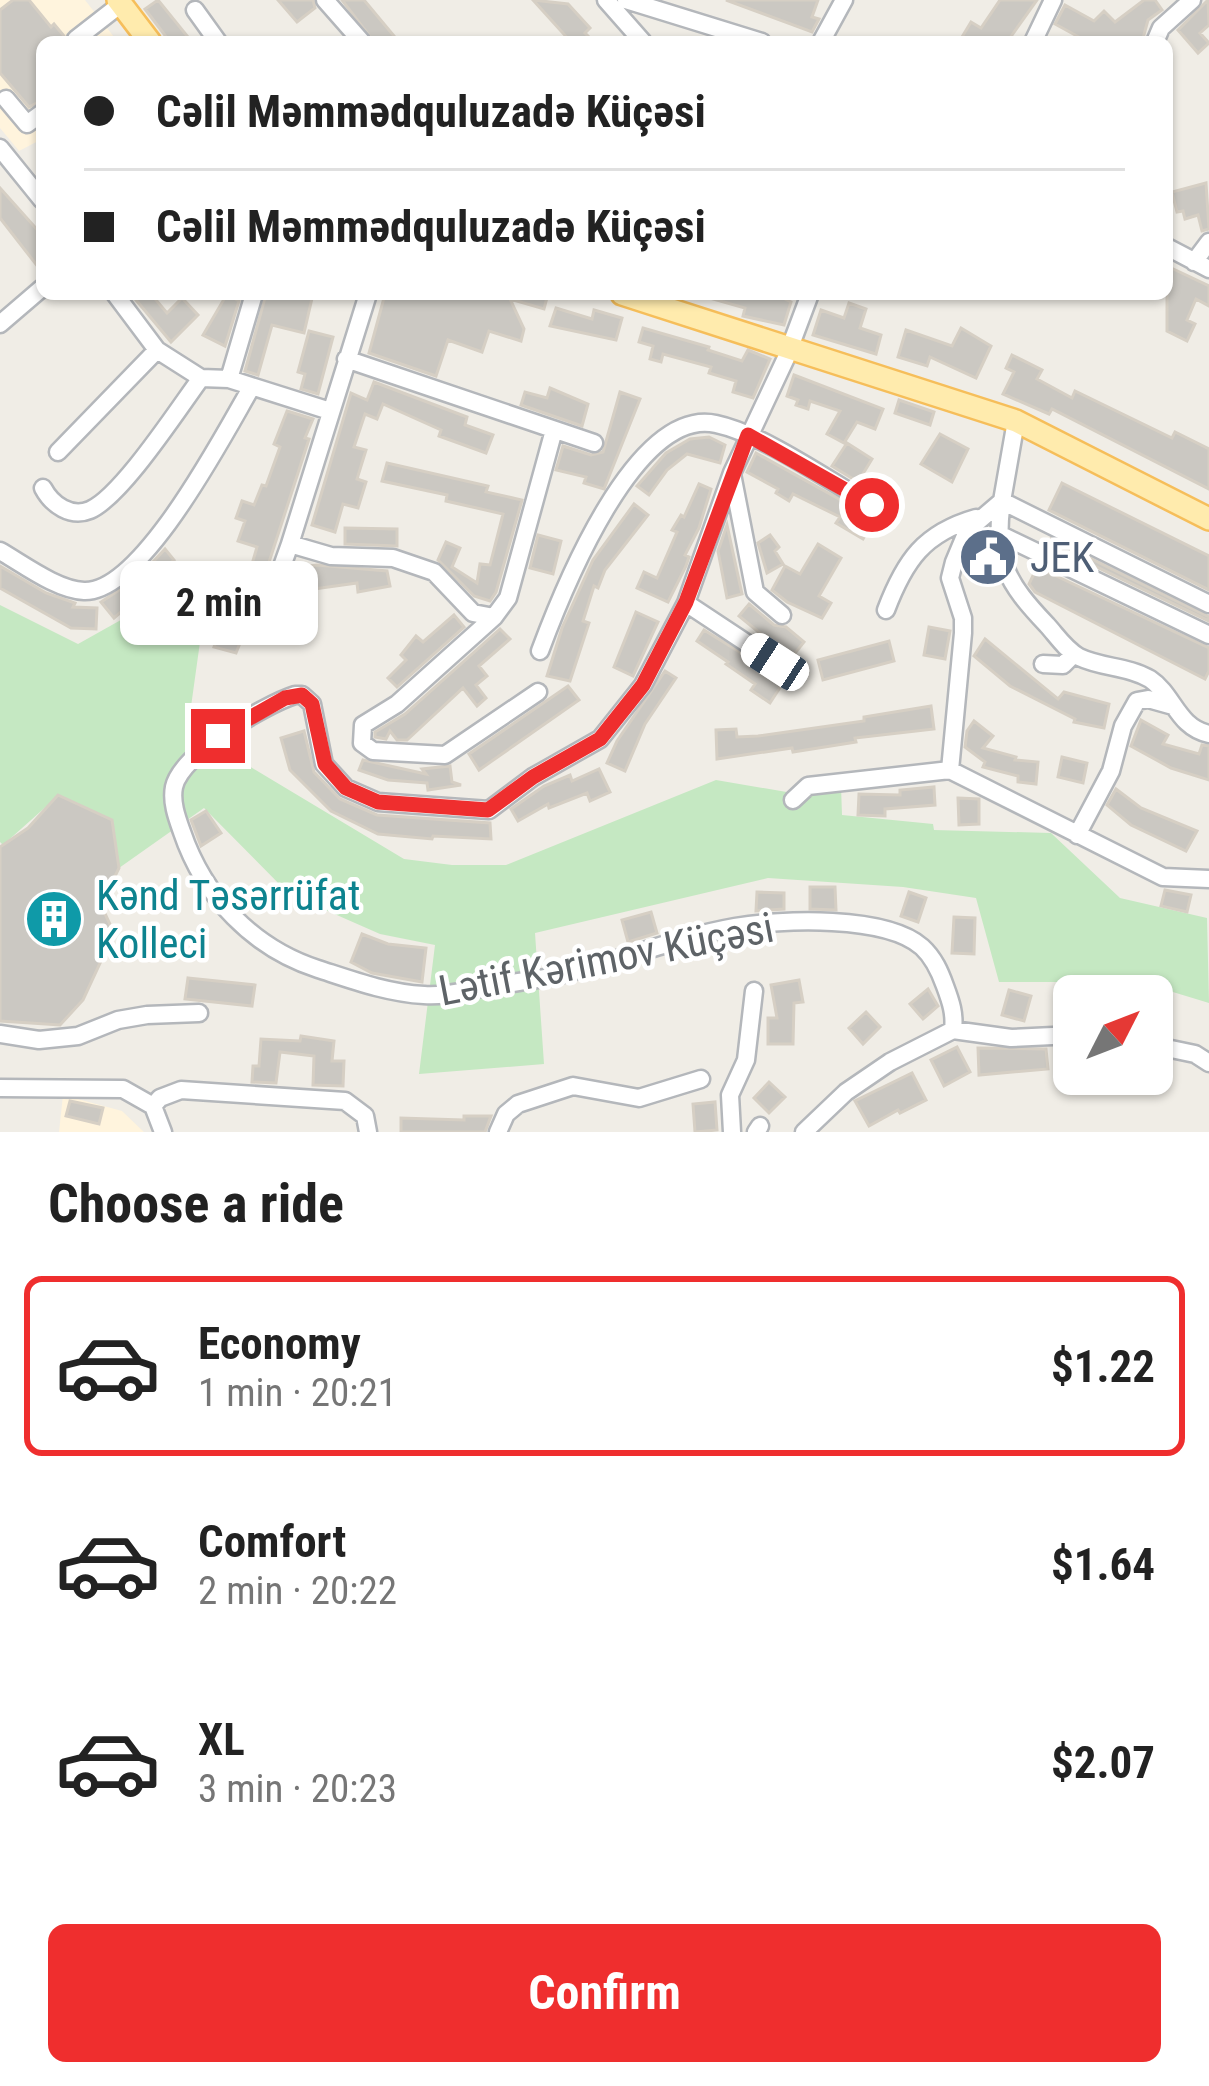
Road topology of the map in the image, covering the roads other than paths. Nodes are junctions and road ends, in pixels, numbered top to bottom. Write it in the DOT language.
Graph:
graph roads {
  1 [pos="326,0"];
  2 [pos="606,0"];
  3 [pos="626,0"];
  4 [pos="844,0"];
  5 [pos="1052,0"];
  6 [pos="1192,0"];
  7 [pos="120,2"];
  8 [pos="663,6"];
  9 [pos="195,10"];
  10 [pos="1158,35"];
  11 [pos="80,36"];
  12 [pos="146,36"];
  13 [pos="214,36"];
  14 [pos="357,36"];
  15 [pos="638,36"];
  16 [pos="746,36"];
  17 [pos="824,36"];
  18 [pos="1036,36"];
  19 [pos="6,99"];
  20 [pos="36,117"];
  21 [pos="0,148"];
  22 [pos="36,193"];
  23 [pos="1209,242"];
  24 [pos="1173,250"];
  25 [pos="1202,266"];
  26 [pos="36,293"];
  27 [pos="120,300"];
  28 [pos="252,300"];
  29 [pos="366,300"];
  30 [pos="641,300"];
  31 [pos="808,300"];
  32 [pos="0,324"];
  33 [pos="790,346"];
  34 [pos="157,350"];
  35 [pos="346,359"];
  36 [pos="201,379"];
  37 [pos="229,379"];
  38 [pos="251,388"];
  39 [pos="330,411"];
  40 [pos="1016,421"];
  41 [pos="554,430"];
  42 [pos="748,435"];
  43 [pos="594,443"];
  44 [pos="58,452"];
  45 [pos="732,473"];
  46 [pos="44,488"];
  47 [pos="1002,501"];
  48 [pos="872,505"];
  49 [pos="983,517"];
  50 [pos="1209,519"];
  51 [pos="997,533"];
  52 [pos="290,544"];
  53 [pos="0,551"];
  54 [pos="271,597"];
  55 [pos="686,602"];
  56 [pos="1209,604"];
  57 [pos="886,610"];
  58 [pos="782,615"];
  59 [pos="494,616"];
  60 [pos="1209,635"];
  61 [pos="540,651"];
  62 [pos="1074,653"];
  63 [pos="775,662"];
  64 [pos="1043,664"];
  65 [pos="538,692"];
  66 [pos="1173,706"];
  67 [pos="1209,734"];
  68 [pos="950,770"];
  69 [pos="793,800"];
  70 [pos="1077,835"];
  71 [pos="1209,879"];
  72 [pos="754,991"];
  73 [pos="199,1013"];
  74 [pos="952,1030"];
  75 [pos="0,1034"];
  76 [pos="1053,1036"];
  77 [pos="1173,1049"];
  78 [pos="1209,1063"];
  79 [pos="701,1078"];
  80 [pos="0,1088"];
  81 [pos="153,1106"];
  82 [pos="163,1132"];
  83 [pos="368,1132"];
  84 [pos="498,1132"];
  85 [pos="732,1132"];
  86 [pos="804,1132"];
  1 -- 14 [label="street"];
  2 -- 15 [label="street"];
  3 -- 8 [label="street"];
  4 -- 17 [label="street"];
  5 -- 18 [label="street"];
  6 -- 10 [label="street"];
  7 -- 11 [label="street"];
  7 -- 12 [label="main road"];
  8 -- 16 [label="street"];
  9 -- 13 [label="street"];
  19 -- 20 [label="street"];
  21 -- 22 [label="street"];
  23 -- 25 [label="street"];
  24 -- 25 [label="street"];
  26 -- 32 [label="street"];
  27 -- 34 [label="street"];
  28 -- 37 [label="street"];
  29 -- 35 [label="street"];
  30 -- 33 [label="main road"];
  31 -- 33 [label="street"];
  33 -- 40 [label="main road"];
  33 -- 42 [label="street"];
  34 -- 36 [label="street"];
  34 -- 44 [label="street"];
  35 -- 39 [label="street"];
  35 -- 41 [label="street"];
  36 -- 37 [label="street"];
  36 -- 46 [label="street"];
  37 -- 38 [label="street"];
  38 -- 39 [label="street"];
  38 -- 53 [label="street"];
  39 -- 52 [label="street"];
  40 -- 47 [label="street"];
  40 -- 50 [label="main road"];
  41 -- 43 [label="street"];
  41 -- 59 [label="street"];
  42 -- 45 [label="street"];
  42 -- 48 [label="street"];
  42 -- 61 [label="street"];
  45 -- 55 [label="street"];
  45 -- 58 [label="street"];
  47 -- 49 [label="street"];
  47 -- 51 [label="street"];
  47 -- 56 [label="street"];
  49 -- 57 [label="street"];
  49 -- 68 [label="street"];
  51 -- 60 [label="street"];
  51 -- 62 [label="street"];
  52 -- 54 [label="street"];
  52 -- 59 [label="street"];
  55 -- 63 [label="street"];
  55 -- 74 [label="street, Lətif Kərimov Küçəsi"];
  59 -- 65 [label="street"];
  62 -- 64 [label="street"];
  62 -- 66 [label="street"];
  66 -- 67 [label="street"];
  66 -- 70 [label="street"];
  68 -- 69 [label="street"];
  68 -- 70 [label="street"];
  70 -- 71 [label="street"];
  72 -- 85 [label="street"];
  73 -- 75 [label="street"];
  74 -- 76 [label="street"];
  74 -- 86 [label="street"];
  77 -- 78 [label="street"];
  79 -- 84 [label="street"];
  80 -- 81 [label="street"];
  81 -- 82 [label="street"];
  81 -- 83 [label="street"];
}
